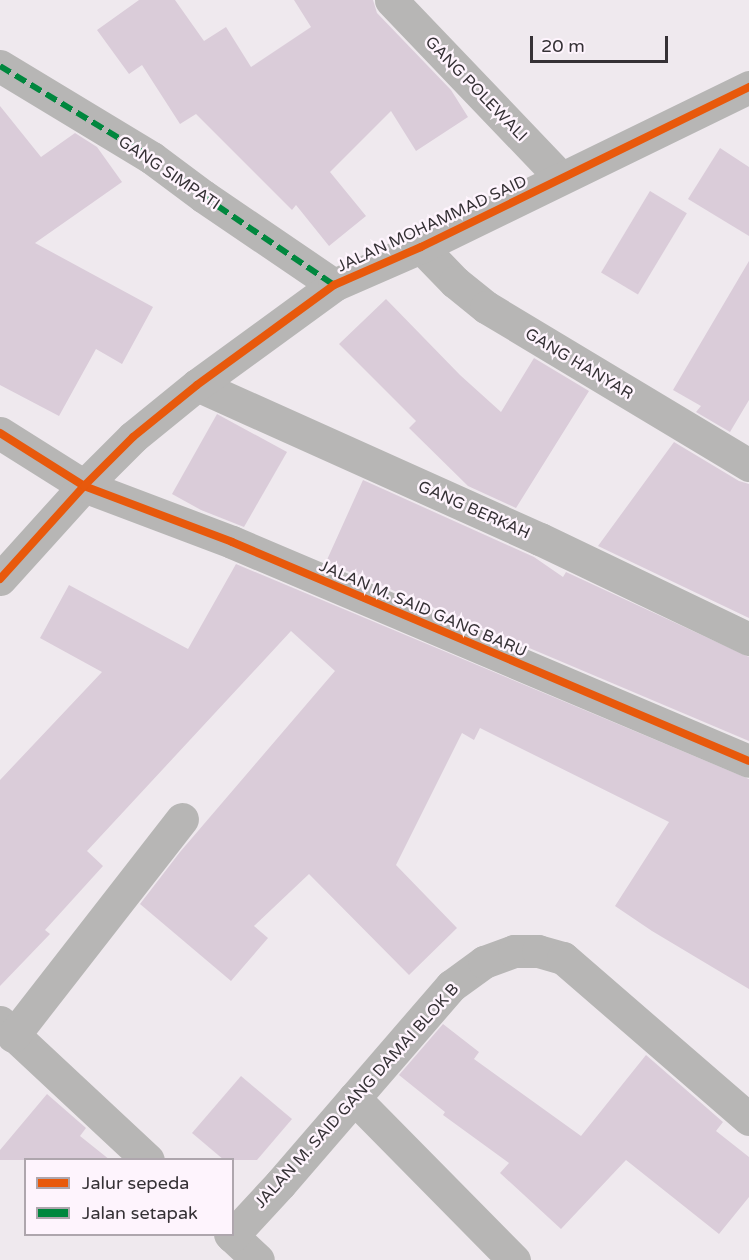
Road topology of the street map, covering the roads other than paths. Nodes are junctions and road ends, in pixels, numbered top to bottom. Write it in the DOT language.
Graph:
graph roads {
  1 [pos="391,0"];
  2 [pos="0,66"];
  3 [pos="749,87"];
  4 [pos="561,178"];
  5 [pos="421,247"];
  6 [pos="334,285"];
  7 [pos="197,385"];
  8 [pos="0,433"];
  9 [pos="749,465"];
  10 [pos="84,486"];
  11 [pos="0,579"];
  12 [pos="749,639"];
  13 [pos="749,761"];
  14 [pos="182,819"];
  15 [pos="7,1029"];
  16 [pos="354,1098"];
  17 [pos="749,1119"];
  18 [pos="146,1158"];
  19 [pos="234,1231"];
  20 [pos="231,1236"];
  21 [pos="258,1260"];
  22 [pos="514,1260"];
  1 -- 4 [label="street, GANG POLEWALI"];
  2 -- 6 [label="street, GANG SIMPATI"];
  3 -- 4 [label="street, JALAN MOHAMMAD SAID"];
  4 -- 5 [label="street, JALAN MOHAMMAD SAID"];
  5 -- 6 [label="street, JALAN MOHAMMAD SAID"];
  5 -- 9 [label="street, GANG HANYAR"];
  6 -- 7 [label="street, JALAN MOHAMMAD SAID"];
  7 -- 10 [label="street, JALAN MOHAMMAD SAID"];
  7 -- 12 [label="street, GANG BERKAH"];
  8 -- 10 [label="street, JALAN M. SAID GANG BARU"];
  10 -- 11 [label="street, JALAN MOHAMMAD SAID"];
  10 -- 13 [label="street, JALAN M. SAID GANG BARU"];
  14 -- 15 [label="street"];
  15 -- 18 [label="street"];
  16 -- 17 [label="street, JALAN M. SAID GANG DAMAI BLOK B"];
  16 -- 19 [label="street, JALAN M. SAID GANG DAMAI BLOK B"];
  16 -- 22 [label="street"];
  20 -- 21 [label="street"];
}
